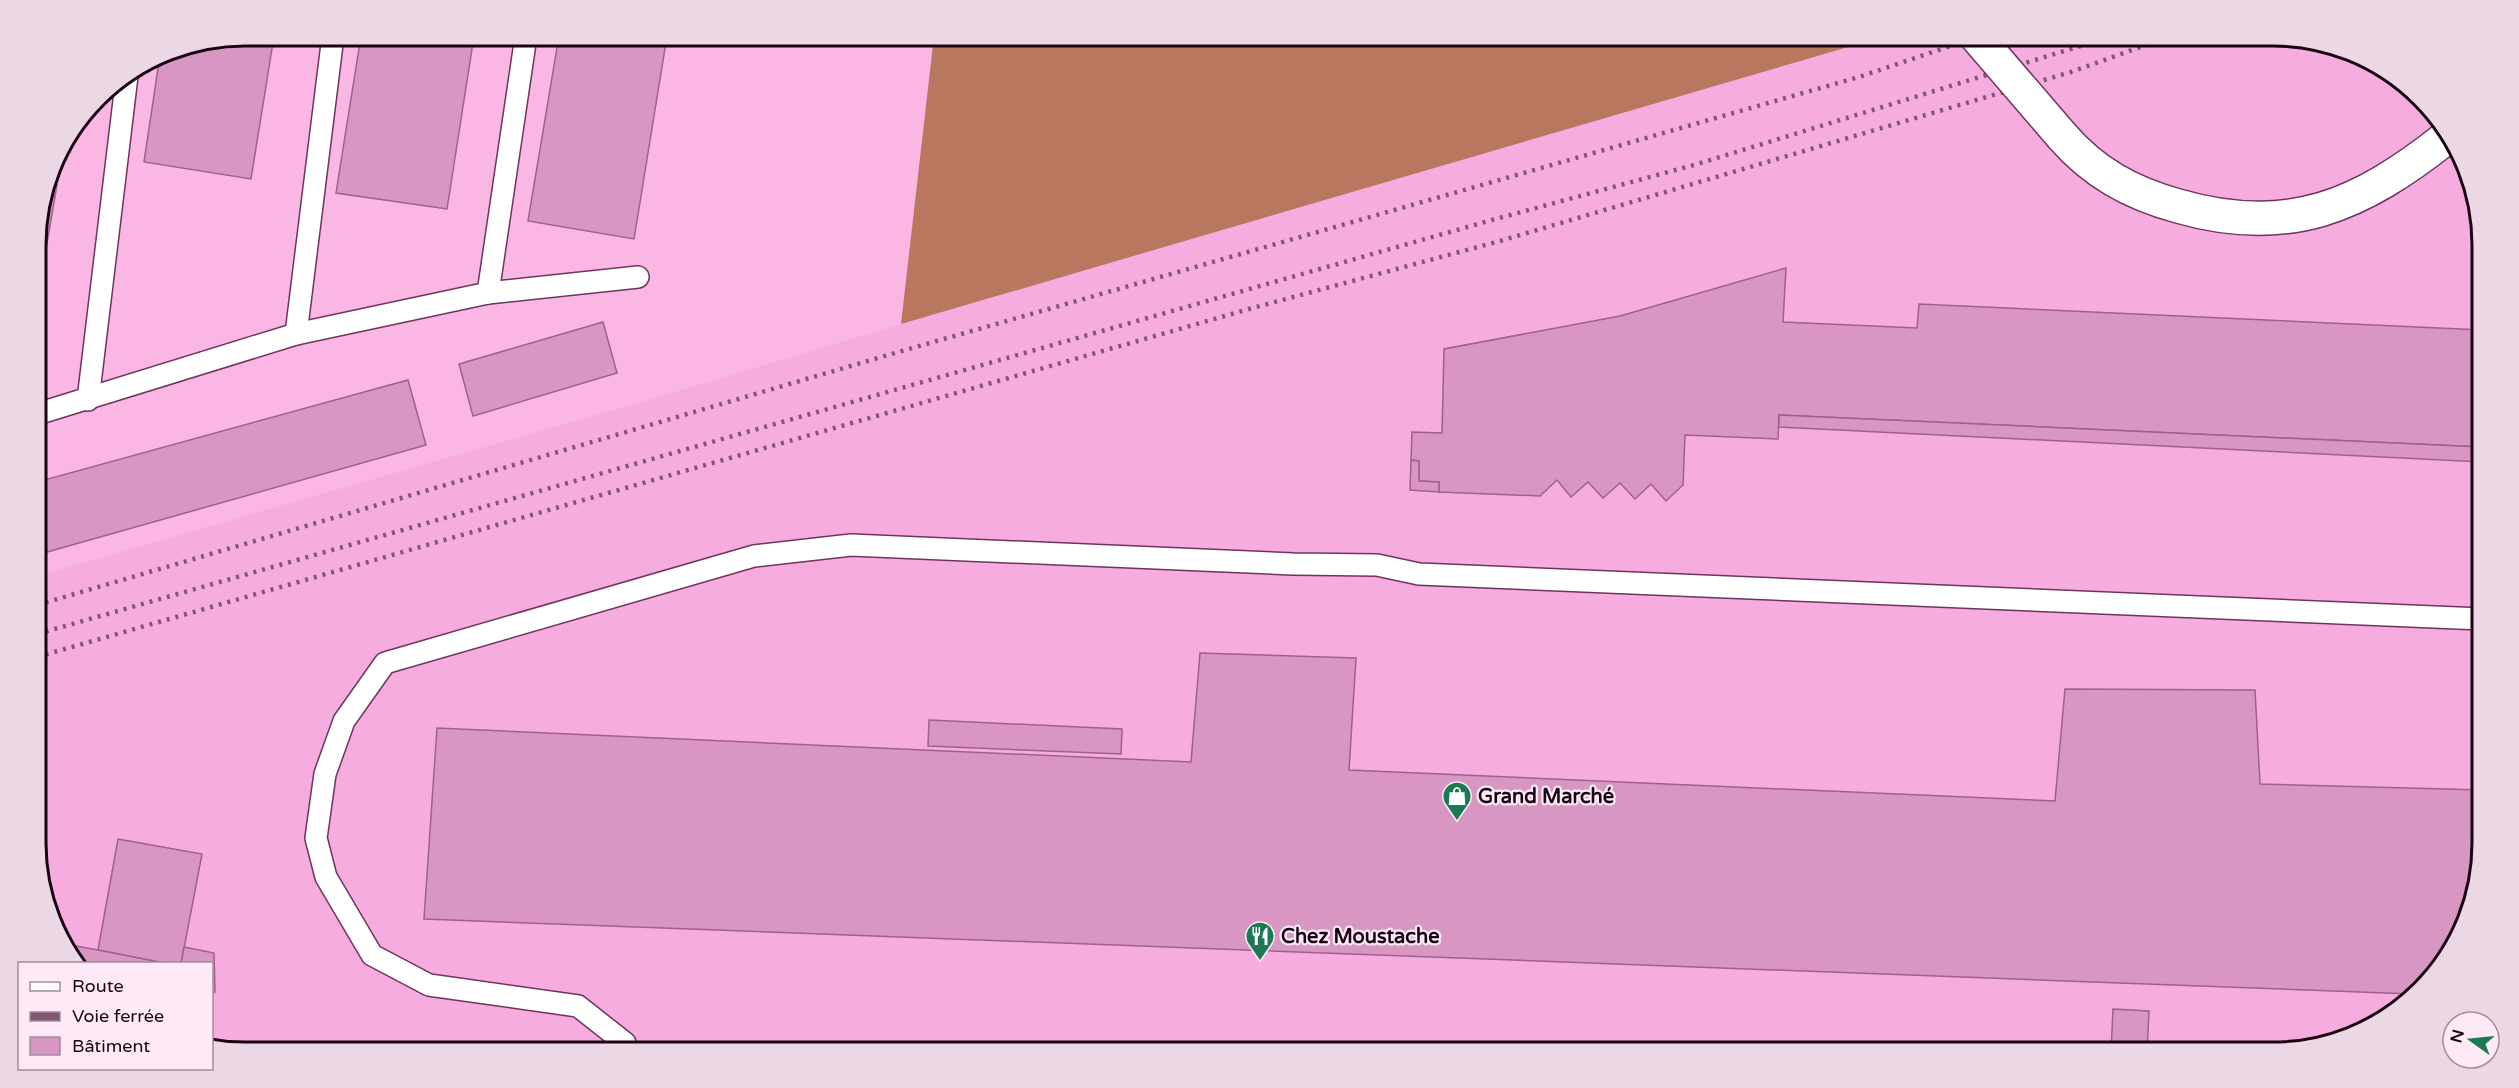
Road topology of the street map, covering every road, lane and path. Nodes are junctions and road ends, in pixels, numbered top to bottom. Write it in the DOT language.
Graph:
graph roads {
  1 [pos="1985,46"];
  2 [pos="332,47"];
  3 [pos="524,47"];
  4 [pos="127,86"];
  5 [pos="2442,140"];
  6 [pos="638,277"];
  7 [pos="489,293"];
  8 [pos="296,334"];
  9 [pos="88,400"];
  10 [pos="47,411"];
  11 [pos="2472,619"];
  12 [pos="623,1042"];
  1 -- 5 [label="street, bridge"];
  2 -- 8 [label="lane"];
  3 -- 7 [label="lane"];
  4 -- 9 [label="lane"];
  6 -- 7 [label="lane"];
  7 -- 8 [label="lane"];
  8 -- 9 [label="lane"];
  9 -- 10 [label="lane"];
  11 -- 12 [label="lane"];
}
